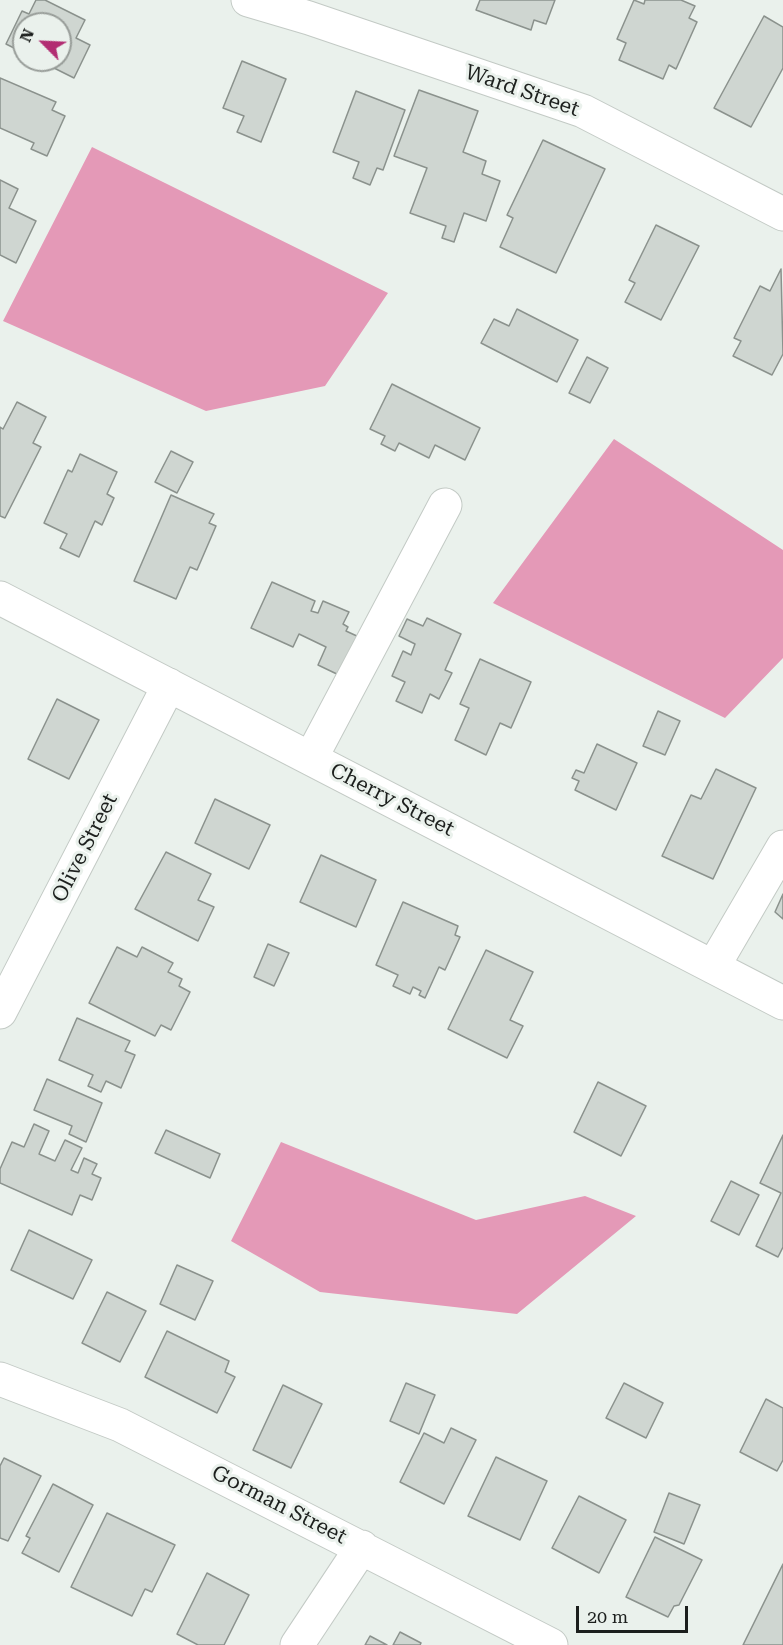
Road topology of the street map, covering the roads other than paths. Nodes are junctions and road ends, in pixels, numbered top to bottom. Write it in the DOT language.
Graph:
graph roads {
  1 [pos="248,0"];
  2 [pos="783,214"];
  3 [pos="445,505"];
  4 [pos="0,598"];
  5 [pos="169,685"];
  6 [pos="311,758"];
  7 [pos="783,847"];
  8 [pos="713,967"];
  9 [pos="783,1003"];
  10 [pos="0,1012"];
  11 [pos="0,1379"];
  12 [pos="362,1547"];
  13 [pos="297,1645"];
  14 [pos="551,1645"];
  1 -- 2 [label="street, Ward Street"];
  3 -- 6 [label="street"];
  4 -- 5 [label="street, Cherry Street"];
  5 -- 6 [label="street, Cherry Street"];
  5 -- 10 [label="street, Olive Street"];
  6 -- 8 [label="street, Cherry Street"];
  7 -- 8 [label="street"];
  8 -- 9 [label="street, Cherry Street"];
  11 -- 12 [label="street, Gorman Street"];
  12 -- 13 [label="street"];
  12 -- 14 [label="street, Gorman Street"];
}
